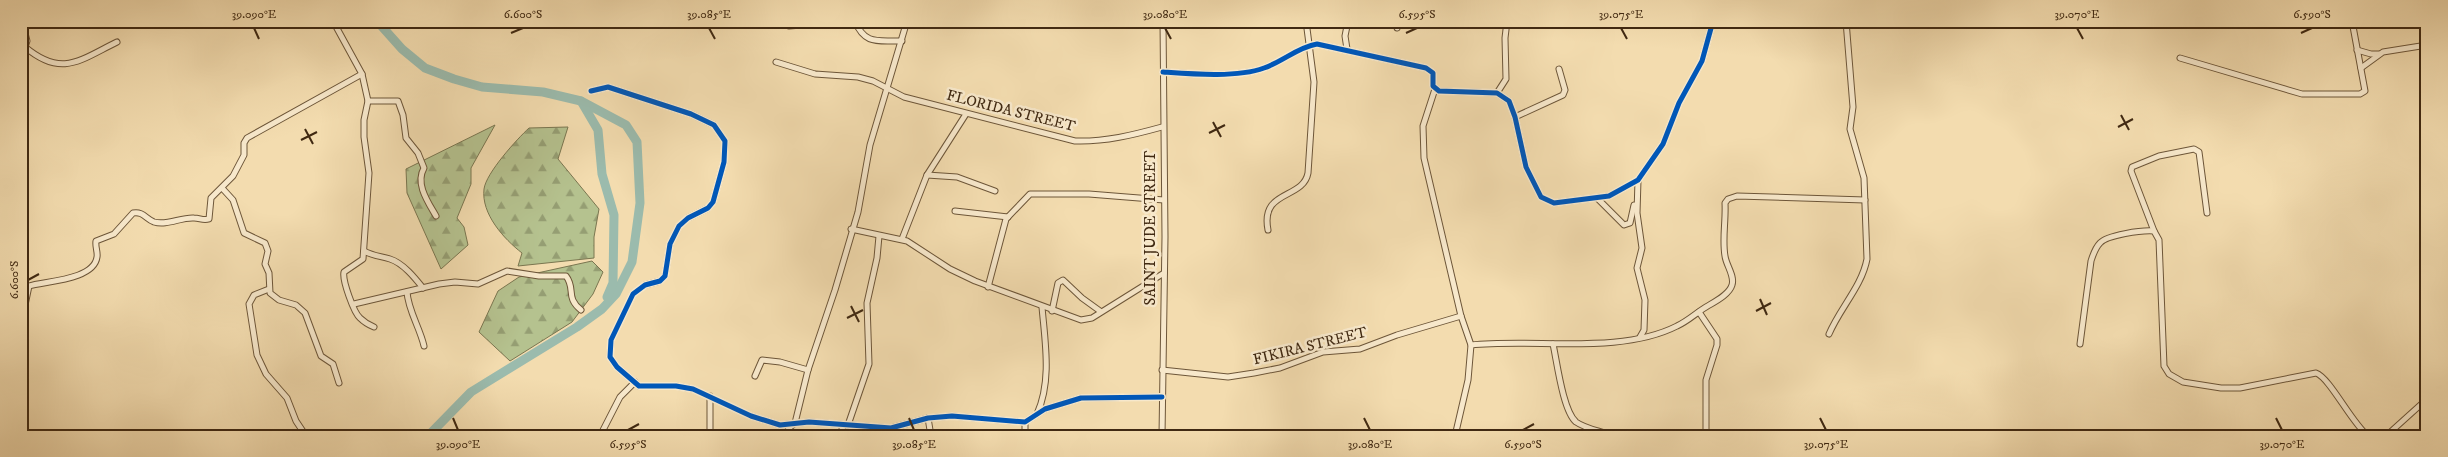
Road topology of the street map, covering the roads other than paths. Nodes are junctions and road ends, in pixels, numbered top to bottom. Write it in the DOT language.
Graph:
graph roads {
  1 [pos="22,21"];
  2 [pos="333,21"];
  3 [pos="805,21"];
  4 [pos="855,21"];
  5 [pos="907,21"];
  6 [pos="1163,21"];
  7 [pos="1306,21"];
  8 [pos="1348,21"];
  9 [pos="1396,21"];
  10 [pos="1507,21"];
  11 [pos="1714,21"];
  12 [pos="1846,21"];
  13 [pos="2352,21"];
  14 [pos="790,26"];
  15 [pos="1397,28"];
  16 [pos="902,41"];
  17 [pos="117,42"];
  18 [pos="2427,44"];
  19 [pos="1309,45"];
  20 [pos="23,49"];
  21 [pos="1347,49"];
  22 [pos="2358,50"];
  23 [pos="2380,54"];
  24 [pos="2180,58"];
  25 [pos="776,62"];
  26 [pos="2361,68"];
  27 [pos="1559,69"];
  28 [pos="1163,72"];
  29 [pos="362,74"];
  30 [pos="886,87"];
  31 [pos="1436,89"];
  32 [pos="591,91"];
  33 [pos="1497,93"];
  34 [pos="368,101"];
  35 [pos="966,114"];
  36 [pos="1515,117"];
  37 [pos="1162,127"];
  38 [pos="927,175"];
  39 [pos="1638,180"];
  40 [pos="222,188"];
  41 [pos="995,190"];
  42 [pos="1598,198"];
  43 [pos="1164,200"];
  44 [pos="1636,200"];
  45 [pos="1865,200"];
  46 [pos="955,211"];
  47 [pos="2207,213"];
  48 [pos="436,216"];
  49 [pos="1008,217"];
  50 [pos="851,229"];
  51 [pos="1268,230"];
  52 [pos="2154,231"];
  53 [pos="879,236"];
  54 [pos="902,239"];
  55 [pos="364,251"];
  56 [pos="1164,273"];
  57 [pos="988,287"];
  58 [pos="423,288"];
  59 [pos="269,289"];
  60 [pos="407,292"];
  61 [pos="354,304"];
  62 [pos="1042,307"];
  63 [pos="581,310"];
  64 [pos="1052,310"];
  65 [pos="1100,311"];
  66 [pos="1699,312"];
  67 [pos="1461,316"];
  68 [pos="21,324"];
  69 [pos="374,327"];
  70 [pos="1830,334"];
  71 [pos="1640,338"];
  72 [pos="1553,344"];
  73 [pos="2080,344"];
  74 [pos="1471,345"];
  75 [pos="424,346"];
  76 [pos="808,370"];
  77 [pos="1162,370"];
  78 [pos="755,376"];
  79 [pos="635,382"];
  80 [pos="339,383"];
  81 [pos="710,396"];
  82 [pos="1162,397"];
  83 [pos="2427,399"];
  84 [pos="1037,415"];
  85 [pos="928,418"];
  86 [pos="1025,422"];
  87 [pos="795,423"];
  88 [pos="842,425"];
  89 [pos="848,425"];
  90 [pos="891,428"];
  91 [pos="1161,435"];
  92 [pos="306,436"];
  93 [pos="600,436"];
  94 [pos="658,436"];
  95 [pos="666,436"];
  96 [pos="710,436"];
  97 [pos="785,436"];
  98 [pos="846,436"];
  99 [pos="893,436"];
  100 [pos="931,436"];
  101 [pos="1025,436"];
  102 [pos="1455,436"];
  103 [pos="1613,436"];
  104 [pos="1706,436"];
  105 [pos="2368,436"];
  106 [pos="2386,436"];
  1 -- 20 [label="street"];
  2 -- 29 [label="street"];
  3 -- 14 [label="street"];
  4 -- 16 [label="street"];
  5 -- 16 [label="street"];
  6 -- 28 [label="street, SAINT JUDE STREET"];
  7 -- 19 [label="street"];
  8 -- 21 [label="street"];
  9 -- 15 [label="street"];
  10 -- 33 [label="street"];
  11 -- 39 [label="street"];
  12 -- 45 [label="street"];
  13 -- 22 [label="street"];
  16 -- 30 [label="street"];
  17 -- 20 [label="street"];
  18 -- 23 [label="street"];
  19 -- 21 [label="street"];
  19 -- 28 [label="street"];
  19 -- 51 [label="street"];
  21 -- 31 [label="street"];
  22 -- 23 [label="street"];
  22 -- 26 [label="street"];
  23 -- 26 [label="street"];
  24 -- 26 [label="street"];
  25 -- 30 [label="street, FLORIDA STREET"];
  27 -- 36 [label="street"];
  28 -- 37 [label="street, SAINT JUDE STREET"];
  29 -- 34 [label="street"];
  29 -- 40 [label="street"];
  30 -- 35 [label="street, FLORIDA STREET"];
  30 -- 50 [label="street"];
  31 -- 33 [label="street"];
  31 -- 67 [label="street"];
  32 -- 79 [label="street"];
  33 -- 36 [label="street"];
  34 -- 48 [label="street"];
  34 -- 55 [label="street"];
  35 -- 37 [label="street, FLORIDA STREET"];
  35 -- 38 [label="street"];
  36 -- 42 [label="street"];
  37 -- 43 [label="street, SAINT JUDE STREET"];
  38 -- 41 [label="street"];
  38 -- 54 [label="street"];
  39 -- 42 [label="street"];
  39 -- 44 [label="street"];
  40 -- 59 [label="street"];
  40 -- 68 [label="street"];
  42 -- 44 [label="street"];
  43 -- 49 [label="street"];
  43 -- 56 [label="street, SAINT JUDE STREET"];
  44 -- 71 [label="street"];
  45 -- 66 [label="street"];
  45 -- 70 [label="street"];
  46 -- 49 [label="street"];
  47 -- 52 [label="street"];
  49 -- 57 [label="street"];
  50 -- 53 [label="street"];
  50 -- 76 [label="street"];
  52 -- 73 [label="street"];
  52 -- 105 [label="street"];
  53 -- 54 [label="street"];
  53 -- 89 [label="street"];
  54 -- 57 [label="street"];
  55 -- 58 [label="street"];
  55 -- 61 [label="street"];
  56 -- 65 [label="street"];
  56 -- 77 [label="street, SAINT JUDE STREET"];
  57 -- 62 [label="street"];
  58 -- 60 [label="street"];
  58 -- 63 [label="street"];
  59 -- 80 [label="street"];
  59 -- 92 [label="street"];
  60 -- 61 [label="street"];
  60 -- 75 [label="street"];
  61 -- 69 [label="street"];
  62 -- 64 [label="street"];
  62 -- 84 [label="street"];
  64 -- 65 [label="street"];
  64 -- 65 [label="street"];
  66 -- 71 [label="street"];
  66 -- 104 [label="street"];
  67 -- 74 [label="street"];
  67 -- 77 [label="street, FIKIRA STREET"];
  71 -- 72 [label="street"];
  72 -- 74 [label="street"];
  72 -- 103 [label="street"];
  74 -- 102 [label="street"];
  76 -- 78 [label="street"];
  76 -- 87 [label="street"];
  77 -- 82 [label="street, SAINT JUDE STREET"];
  79 -- 81 [label="street"];
  79 -- 93 [label="street"];
  81 -- 87 [label="street"];
  81 -- 96 [label="street"];
  82 -- 84 [label="street"];
  82 -- 91 [label="street, SAINT JUDE STREET"];
  83 -- 106 [label="street"];
  84 -- 86 [label="street"];
  85 -- 86 [label="street"];
  85 -- 90 [label="street"];
  85 -- 100 [label="street"];
  86 -- 101 [label="street"];
  87 -- 88 [label="street"];
  87 -- 97 [label="street"];
  88 -- 89 [label="street"];
  88 -- 98 [label="street"];
  89 -- 90 [label="street"];
  90 -- 99 [label="street"];
  94 -- 95 [label="street"];
}
